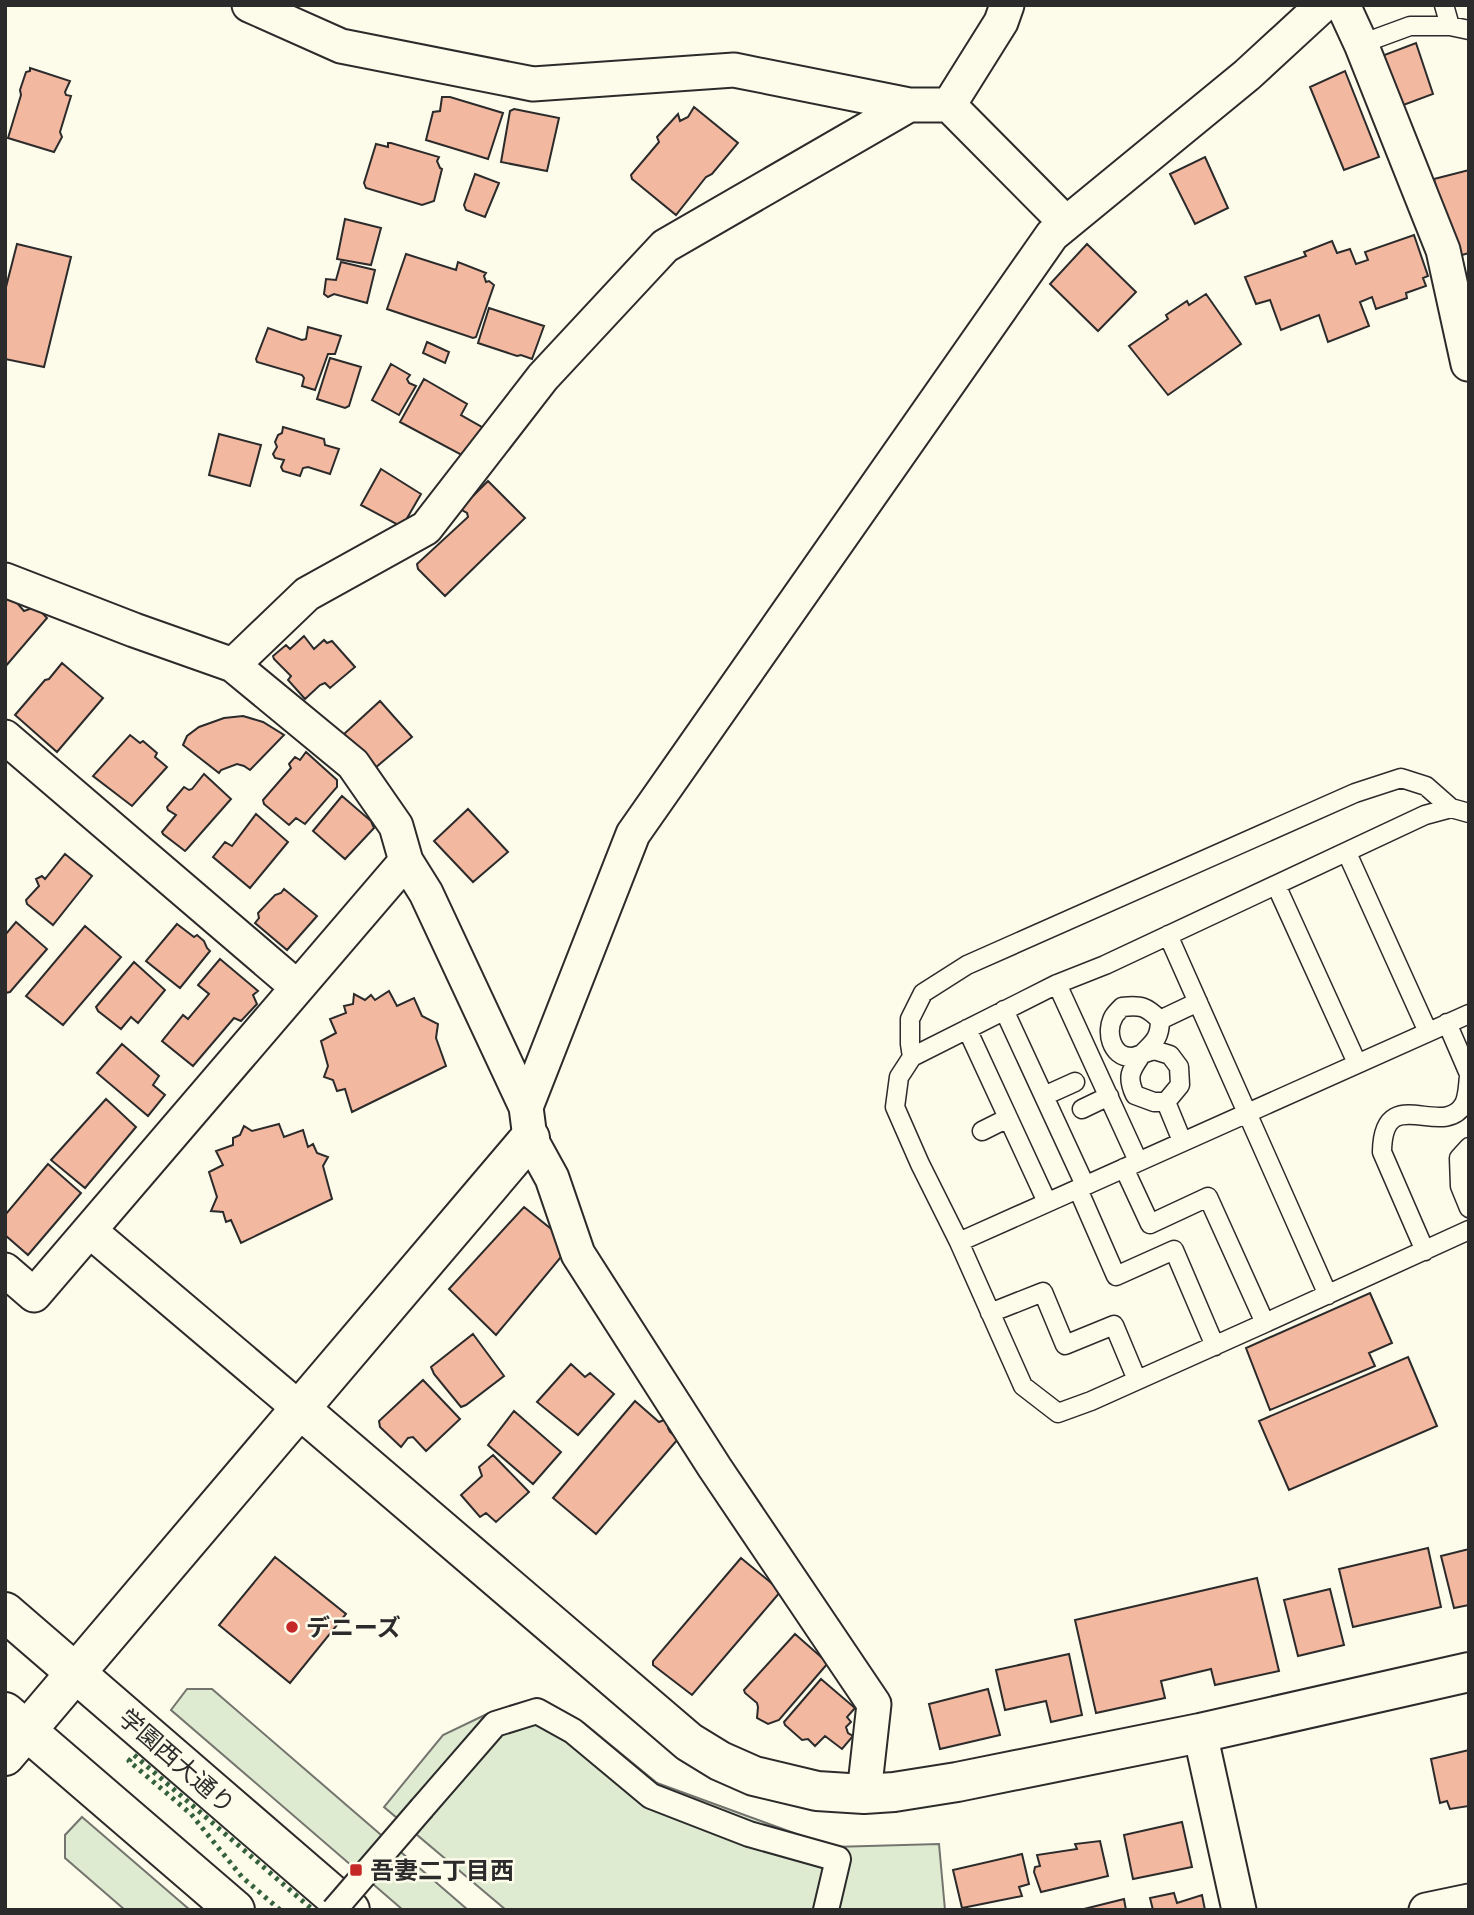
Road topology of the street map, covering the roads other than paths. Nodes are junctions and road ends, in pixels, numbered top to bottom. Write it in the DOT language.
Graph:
graph roads {
  1 [pos="249,5"];
  2 [pos="1007,5"];
  3 [pos="1323,5"];
  4 [pos="1343,5"];
  5 [pos="1444,5"];
  6 [pos="1450,26"];
  7 [pos="1469,30"];
  8 [pos="1361,44"];
  9 [pos="909,105"];
  10 [pos="949,105"];
  11 [pos="1066,223"];
  12 [pos="1468,364"];
  13 [pos="5,580"];
  14 [pos="233,665"];
  15 [pos="5,737"];
  16 [pos="1451,808"];
  17 [pos="1469,813"];
  18 [pos="1347,853"];
  19 [pos="406,861"];
  20 [pos="1276,885"];
  21 [pos="1168,935"];
  22 [pos="1058,984"];
  23 [pos="297,987"];
  24 [pos="1198,1002"];
  25 [pos="1004,1010"];
  26 [pos="1469,1014"];
  27 [pos="1160,1020"];
  28 [pos="1447,1023"];
  29 [pos="967,1029"];
  30 [pos="1428,1032"];
  31 [pos="1142,1054"];
  32 [pos="912,1056"];
  33 [pos="1357,1063"];
  34 [pos="1469,1075"];
  35 [pos="1074,1082"];
  36 [pos="1044,1096"];
  37 [pos="1108,1096"];
  38 [pos="1166,1102"];
  39 [pos="1082,1109"];
  40 [pos="1247,1112"];
  41 [pos="1008,1118"];
  42 [pos="528,1122"];
  43 [pos="982,1131"];
  44 [pos="1182,1141"];
  45 [pos="1469,1147"];
  46 [pos="1131,1165"];
  47 [pos="1081,1187"];
  48 [pos="1047,1202"];
  49 [pos="1469,1208"];
  50 [pos="1469,1230"];
  51 [pos="90,1231"];
  52 [pos="959,1242"];
  53 [pos="1425,1251"];
  54 [pos="5,1270"];
  55 [pos="1328,1295"];
  56 [pos="990,1313"];
  57 [pos="1265,1323"];
  58 [pos="1215,1346"];
  59 [pos="1137,1380"];
  60 [pos="300,1409"];
  61 [pos="5,1612"];
  62 [pos="1469,1672"];
  63 [pos="76,1674"];
  64 [pos="13,1733"];
  65 [pos="1200,1733"];
  66 [pos="864,1794"];
  67 [pos="1469,1901"];
  68 [pos="234,1910"];
  69 [pos="334,1910"];
  70 [pos="350,1910"];
  71 [pos="826,1910"];
  72 [pos="1239,1910"];
  73 [pos="1426,1910"];
  1 -- 9 [label="street"];
  2 -- 10 [label="street"];
  3 -- 11 [label="street"];
  4 -- 8 [label="street"];
  5 -- 6 [label="lane"];
  6 -- 7 [label="lane"];
  6 -- 8 [label="lane"];
  8 -- 12 [label="street"];
  9 -- 10 [label="street"];
  9 -- 14 [label="street"];
  10 -- 11 [label="street"];
  11 -- 42 [label="street"];
  13 -- 14 [label="street"];
  14 -- 19 [label="street"];
  15 -- 23 [label="street"];
  16 -- 17 [label="lane"];
  16 -- 18 [label="lane"];
  16 -- 32 [label="lane"];
  18 -- 20 [label="lane"];
  18 -- 30 [label="lane"];
  19 -- 23 [label="street"];
  19 -- 42 [label="street"];
  20 -- 21 [label="lane"];
  20 -- 33 [label="lane"];
  21 -- 22 [label="lane"];
  21 -- 24 [label="lane"];
  22 -- 25 [label="lane"];
  22 -- 37 [label="lane"];
  23 -- 51 [label="street"];
  24 -- 27 [label="lane"];
  24 -- 40 [label="lane"];
  25 -- 29 [label="lane"];
  25 -- 36 [label="lane"];
  26 -- 28 [label="lane"];
  27 -- 31 [label="lane"];
  27 -- 31 [label="lane"];
  28 -- 30 [label="lane"];
  28 -- 34 [label="lane"];
  29 -- 32 [label="lane"];
  29 -- 41 [label="lane"];
  30 -- 33 [label="lane"];
  31 -- 38 [label="lane"];
  31 -- 38 [label="lane"];
  32 -- 52 [label="lane"];
  33 -- 40 [label="lane"];
  34 -- 53 [label="lane"];
  35 -- 36 [label="lane"];
  36 -- 47 [label="lane"];
  37 -- 39 [label="lane"];
  37 -- 46 [label="lane"];
  38 -- 44 [label="lane"];
  40 -- 44 [label="lane"];
  40 -- 55 [label="lane"];
  41 -- 43 [label="lane"];
  41 -- 48 [label="lane"];
  42 -- 60 [label="main road"];
  42 -- 66 [label="street"];
  44 -- 46 [label="lane"];
  45 -- 49 [label="lane"];
  46 -- 47 [label="lane"];
  46 -- 57 [label="lane"];
  47 -- 48 [label="lane"];
  47 -- 58 [label="lane"];
  48 -- 52 [label="lane"];
  50 -- 53 [label="lane"];
  51 -- 54 [label="street"];
  51 -- 60 [label="street"];
  52 -- 56 [label="lane"];
  53 -- 55 [label="lane"];
  55 -- 57 [label="lane"];
  56 -- 59 [label="lane"];
  56 -- 59 [label="lane"];
  57 -- 58 [label="lane"];
  58 -- 59 [label="lane"];
  60 -- 63 [label="main road"];
  60 -- 66 [label="main road"];
  61 -- 63 [label="main road, 学園西大通り"];
  62 -- 65 [label="main road"];
  63 -- 64 [label="main road"];
  63 -- 70 [label="main road, 学園西大通り"];
  64 -- 68 [label="main road"];
  65 -- 66 [label="main road"];
  65 -- 72 [label="street"];
  67 -- 73 [label="street"];
  69 -- 71 [label="street, bridge"];
}
